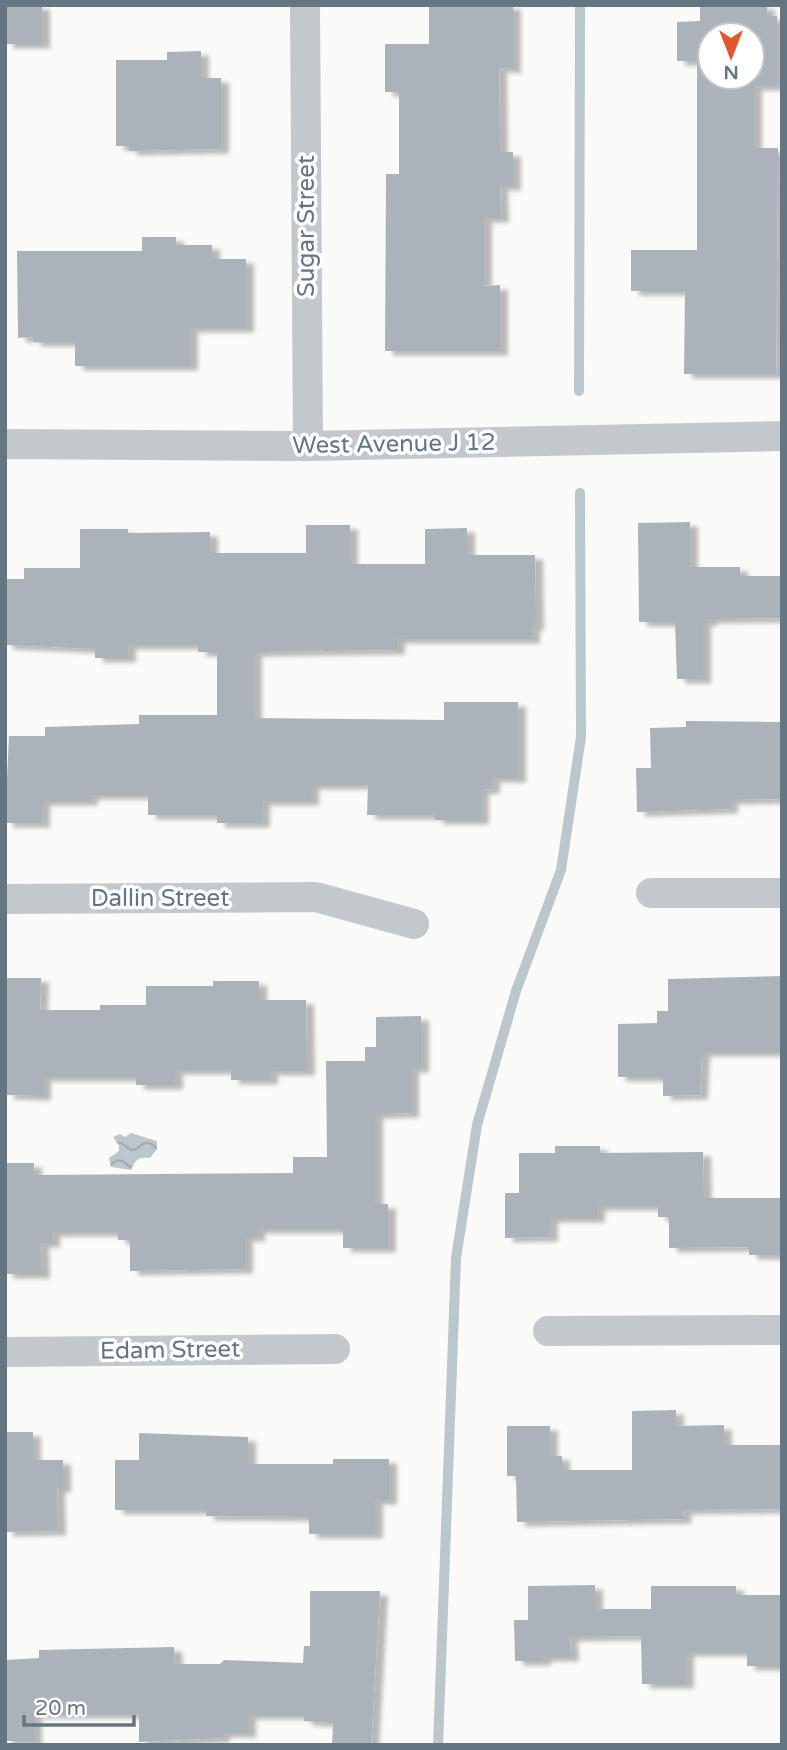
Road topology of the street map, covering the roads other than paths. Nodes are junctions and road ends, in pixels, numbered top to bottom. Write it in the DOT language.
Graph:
graph roads {
  1 [pos="304,5"];
  2 [pos="782,436"];
  3 [pos="5,444"];
  4 [pos="308,446"];
  5 [pos="651,893"];
  6 [pos="782,893"];
  7 [pos="5,900"];
  8 [pos="414,924"];
  9 [pos="782,1330"];
  10 [pos="548,1331"];
  11 [pos="335,1349"];
  12 [pos="5,1352"];
  1 -- 4 [label="street, Sugar Street"];
  2 -- 4 [label="street, West Avenue J 12"];
  3 -- 4 [label="street, West Avenue J 12"];
  5 -- 6 [label="street"];
  7 -- 8 [label="street, Dallin Street"];
  9 -- 10 [label="street"];
  11 -- 12 [label="street, Edam Street"];
}
